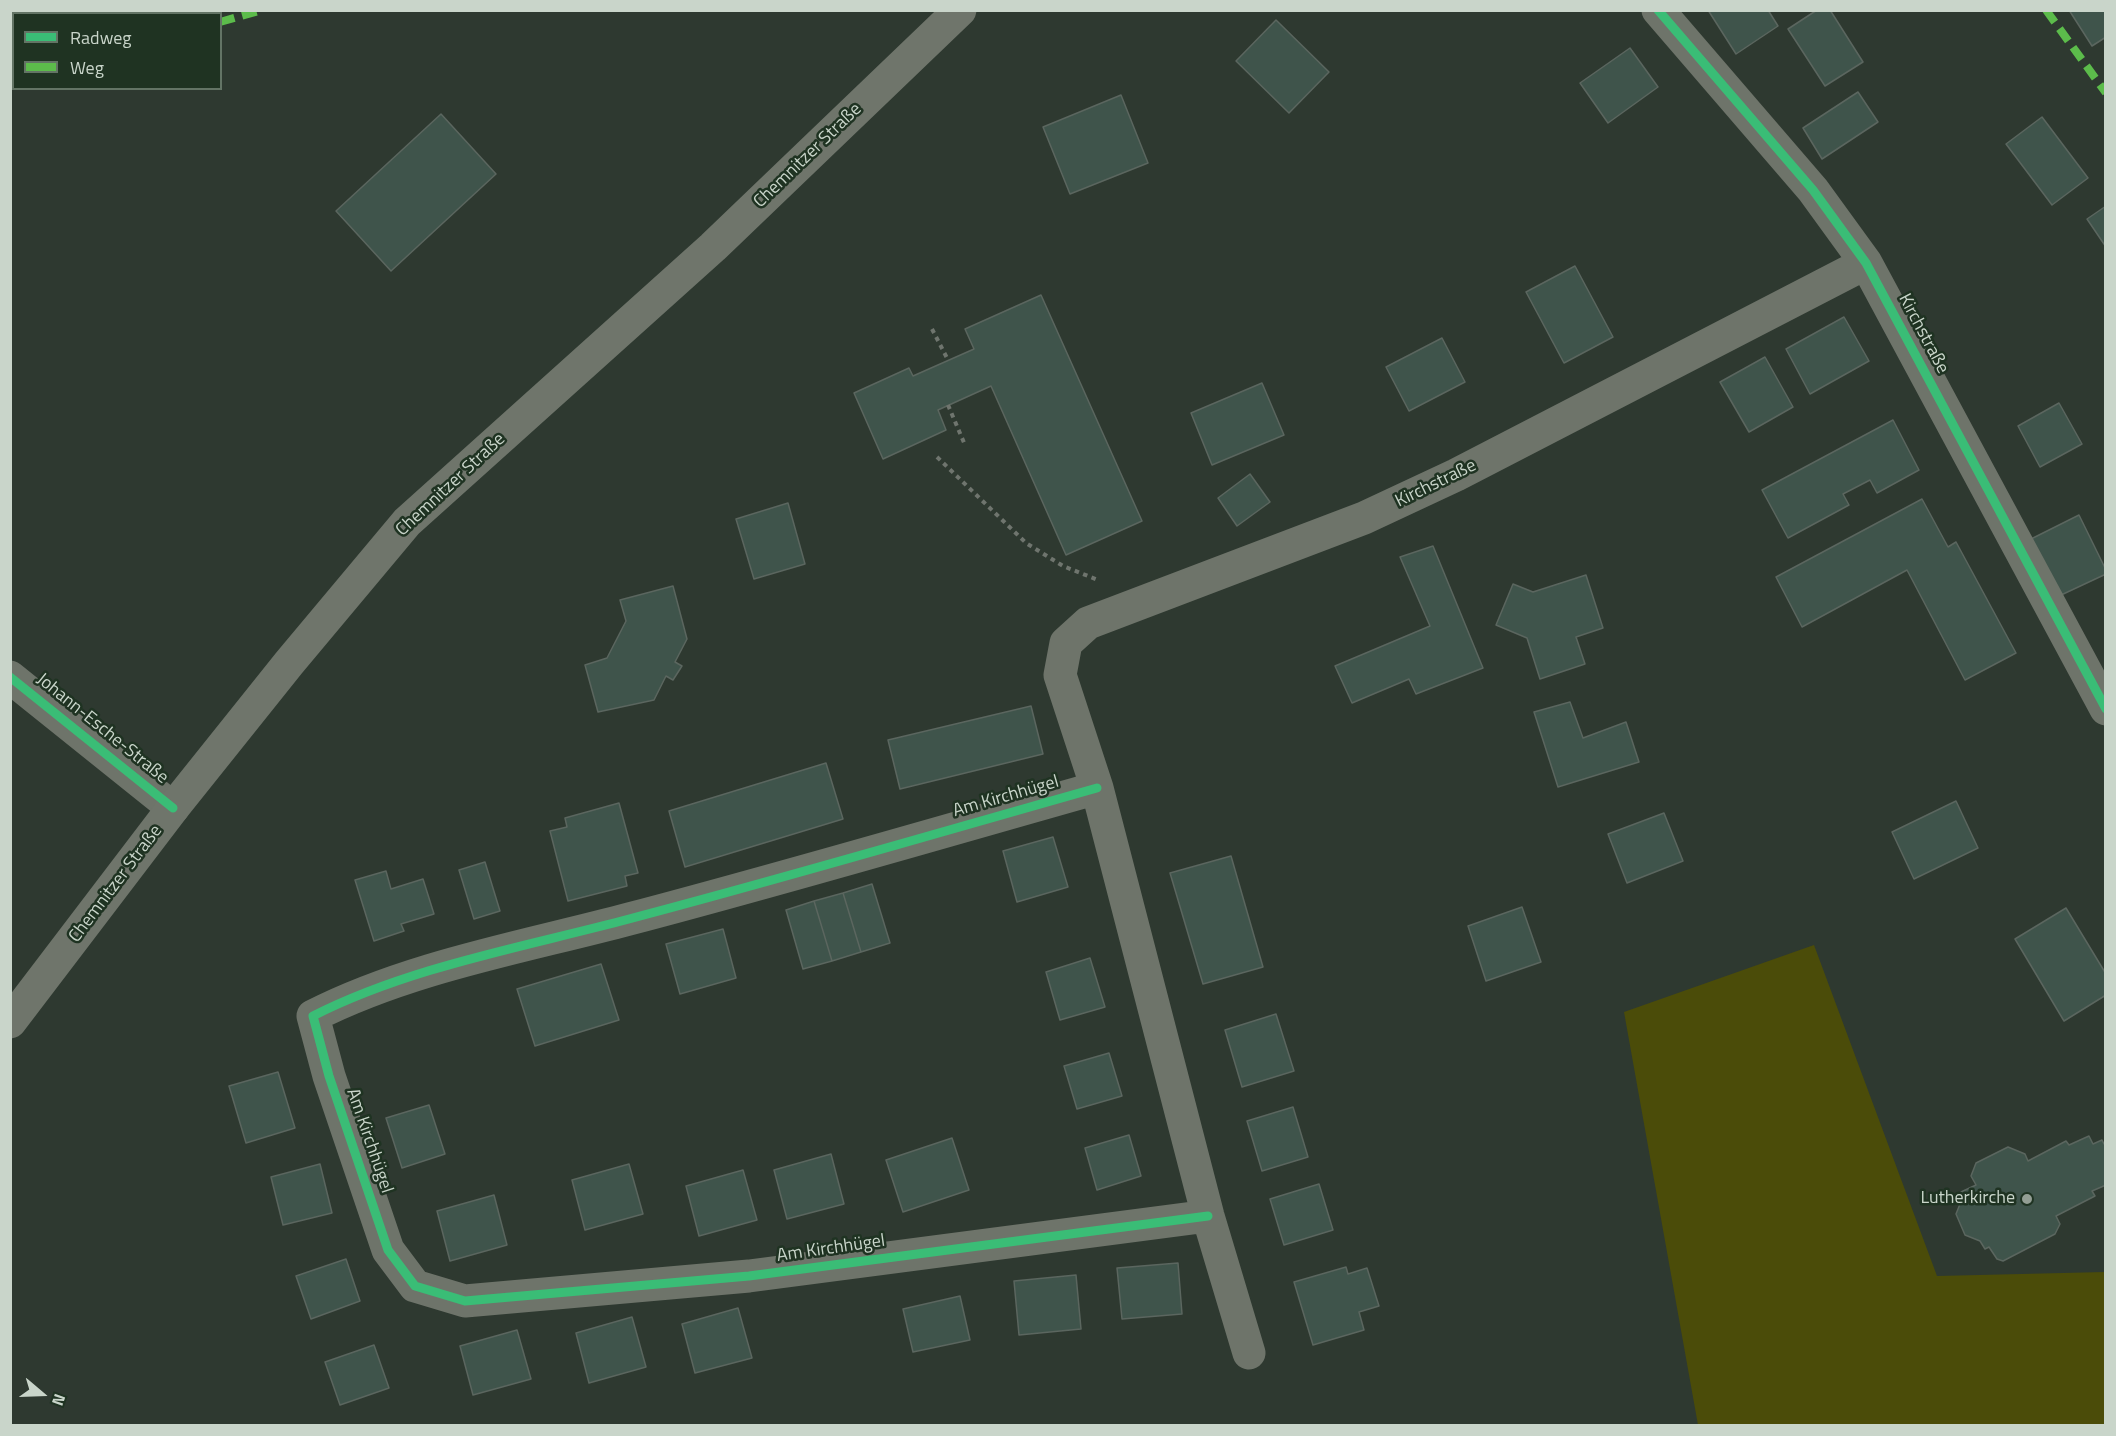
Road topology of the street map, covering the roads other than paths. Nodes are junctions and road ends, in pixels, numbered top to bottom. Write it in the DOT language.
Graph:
graph roads {
  1 [pos="960,10"];
  2 [pos="1658,10"];
  3 [pos="1866,263"];
  4 [pos="10,677"];
  5 [pos="2106,709"];
  6 [pos="1097,788"];
  7 [pos="173,808"];
  8 [pos="10,1022"];
  9 [pos="1208,1216"];
  10 [pos="1249,1353"];
  1 -- 7 [label="main road, Chemnitzer Straße"];
  2 -- 3 [label="street, Kirchstraße"];
  3 -- 5 [label="street, Kirchstraße"];
  3 -- 6 [label="street, Kirchstraße"];
  4 -- 7 [label="street, Johann-Esche-Straße"];
  6 -- 9 [label="street"];
  6 -- 9 [label="street, Am Kirchhügel"];
  7 -- 8 [label="main road, Chemnitzer Straße"];
  9 -- 10 [label="street"];
}
